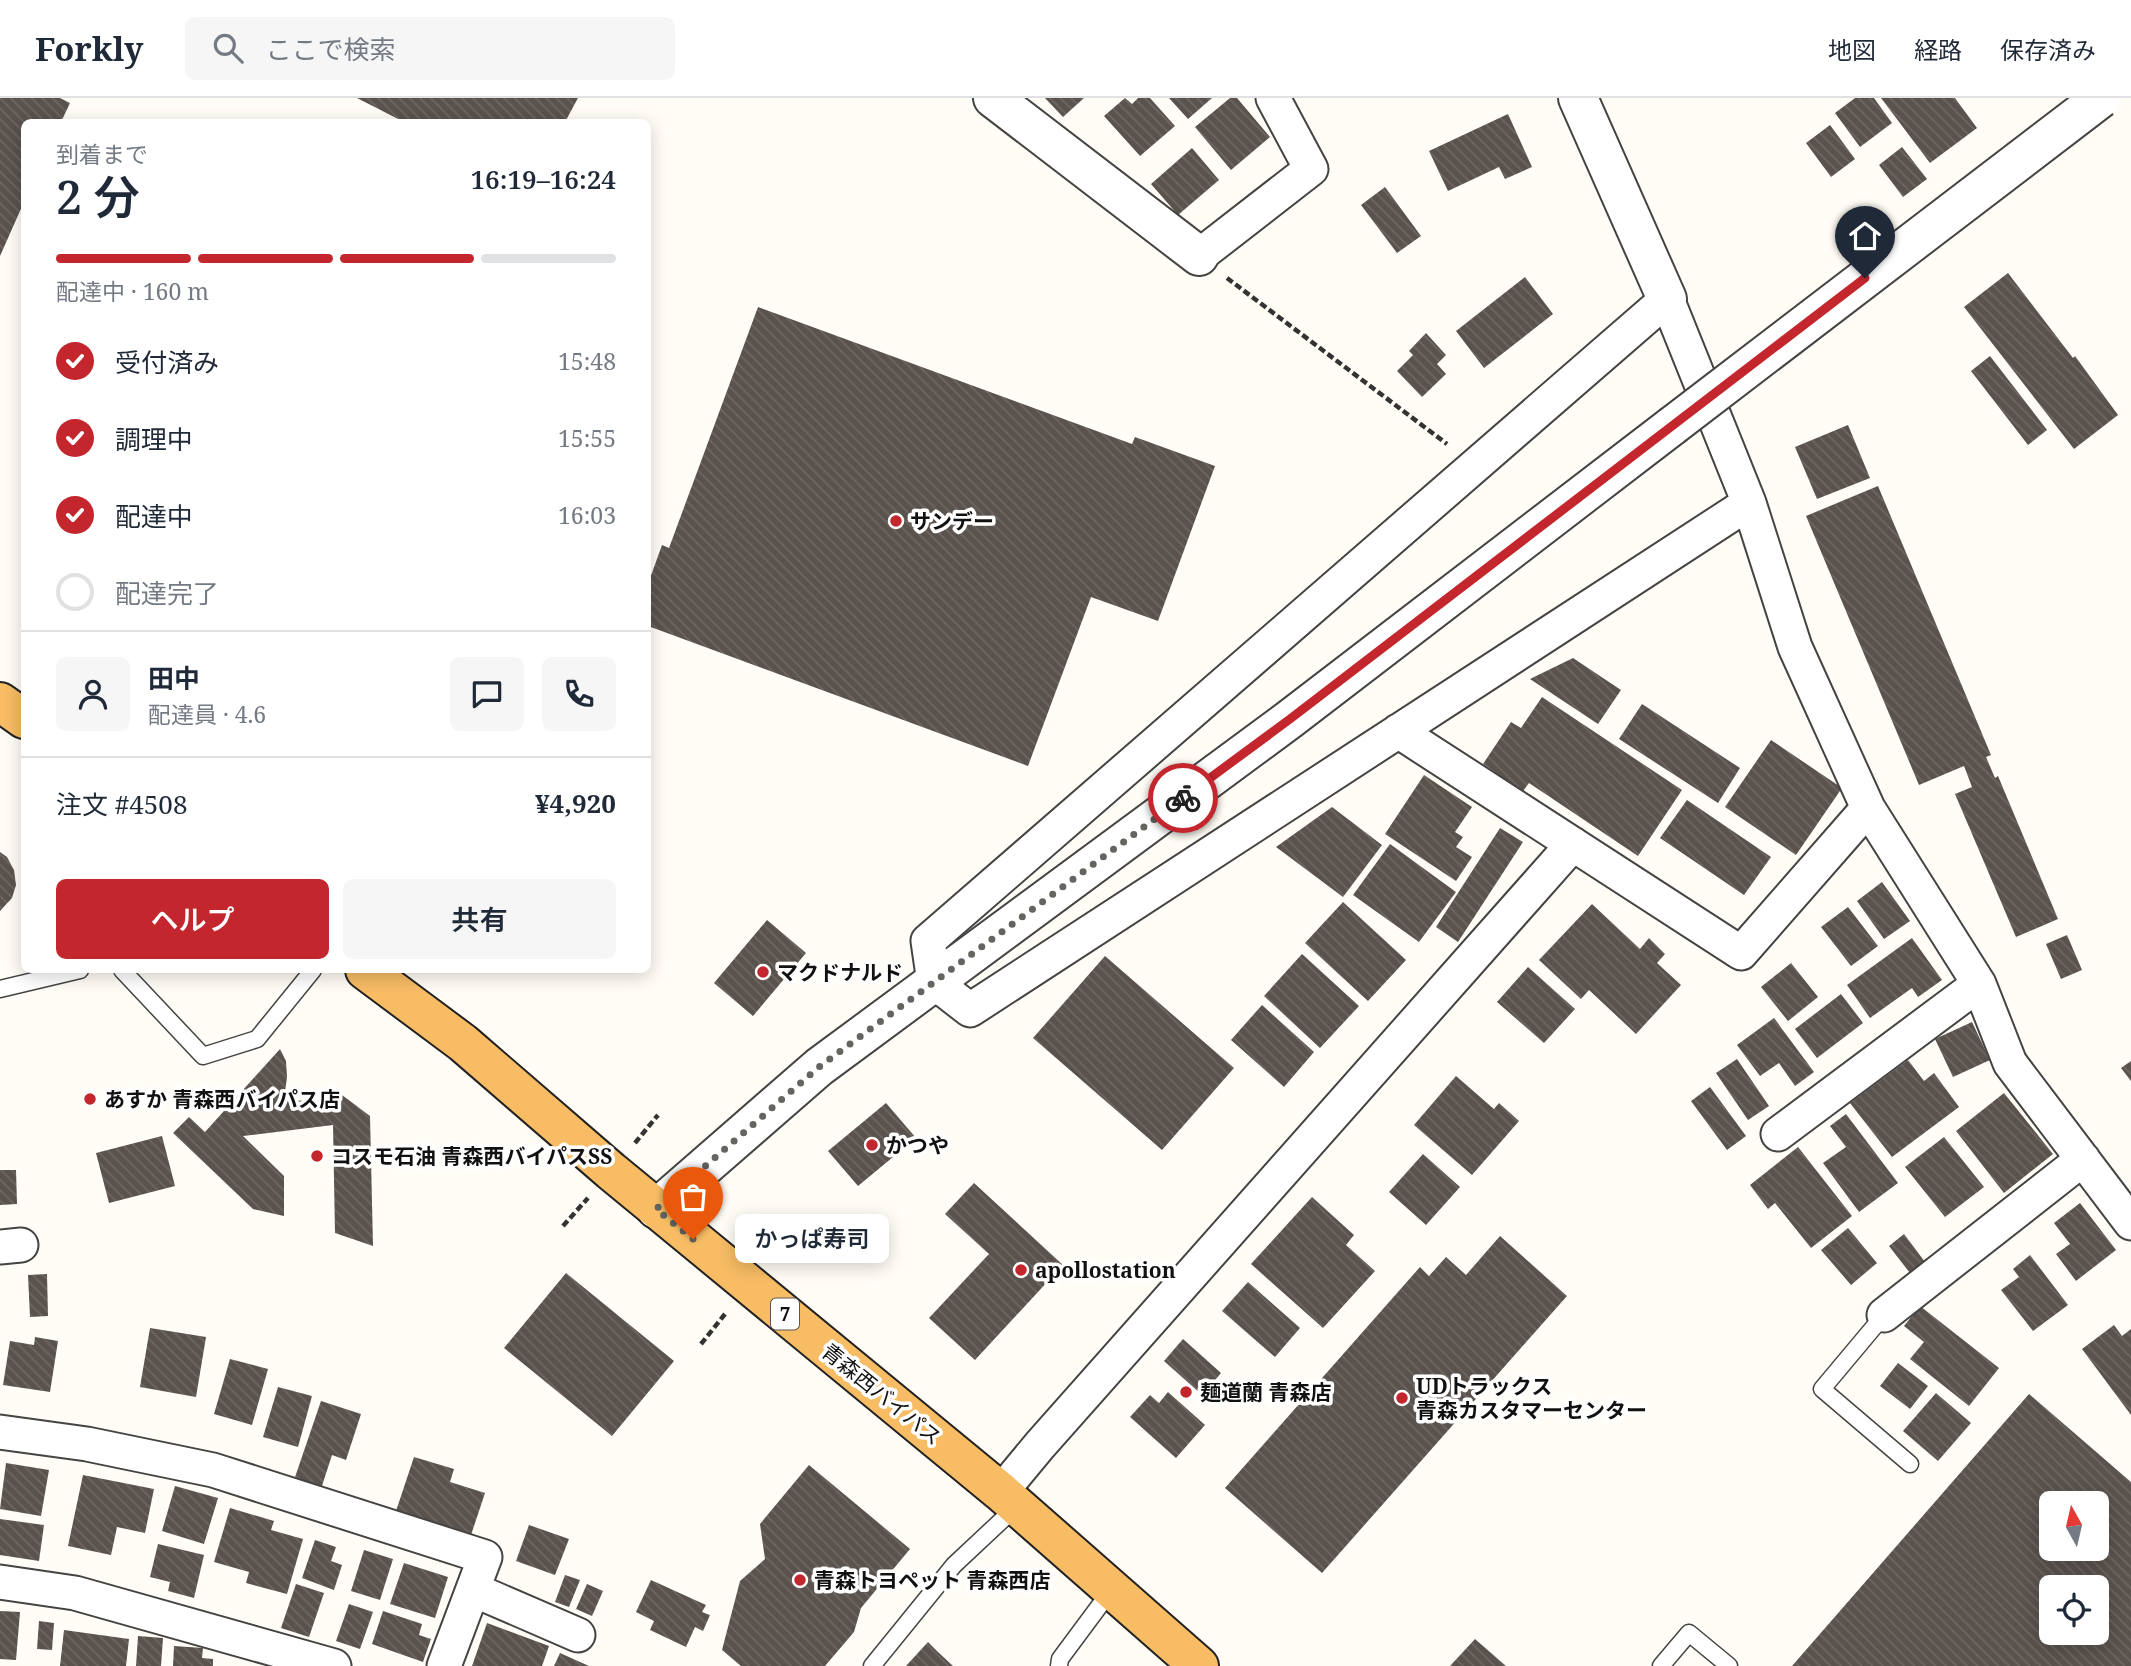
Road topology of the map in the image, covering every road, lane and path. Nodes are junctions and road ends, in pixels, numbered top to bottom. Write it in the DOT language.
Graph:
graph roads {
  1 [pos="993,98"];
  2 [pos="1273,98"];
  3 [pos="1578,98"];
  4 [pos="2101,98"];
  5 [pos="1199,256"];
  6 [pos="1667,299"];
  7 [pos="1475,465"];
  8 [pos="1749,503"];
  9 [pos="1398,731"];
  10 [pos="1868,808"];
  11 [pos="1573,844"];
  12 [pos="67,973"];
  13 [pos="125,973"];
  14 [pos="311,973"];
  15 [pos="369,973"];
  16 [pos="934,982"];
  17 [pos="1979,984"];
  18 [pos="0,989"];
  19 [pos="1778,1134"];
  20 [pos="2083,1159"];
  21 [pos="656,1209"];
  22 [pos="2131,1223"];
  23 [pos="1884,1315"];
  24 [pos="0,1432"];
  25 [pos="1910,1464"];
  26 [pos="1009,1499"];
  27 [pos="0,1582"];
  28 [pos="1112,1589"];
  29 [pos="474,1590"];
  30 [pos="578,1635"];
  31 [pos="334,1666"];
  32 [pos="444,1666"];
  33 [pos="872,1666"];
  34 [pos="1059,1666"];
  35 [pos="1199,1666"];
  36 [pos="1661,1666"];
  37 [pos="1729,1666"];
  1 -- 5 [label="street"];
  2 -- 5 [label="street"];
  3 -- 6 [label="street"];
  4 -- 16 [label="street, bridge"];
  5 -- 7 [label="path"];
  6 -- 7 [label="street"];
  6 -- 8 [label="street"];
  7 -- 16 [label="street"];
  8 -- 9 [label="street"];
  8 -- 10 [label="street"];
  9 -- 11 [label="street"];
  9 -- 16 [label="street"];
  10 -- 11 [label="street"];
  10 -- 17 [label="street"];
  11 -- 26 [label="street"];
  12 -- 18 [label="lane"];
  13 -- 14 [label="lane"];
  15 -- 21 [label="highway, 青森西バイパス / 7"];
  16 -- 21 [label="street"];
  17 -- 19 [label="street"];
  17 -- 20 [label="street"];
  20 -- 22 [label="street"];
  20 -- 23 [label="street"];
  21 -- 26 [label="highway, 青森西バイパス / 7"];
  23 -- 25 [label="lane"];
  24 -- 29 [label="street"];
  26 -- 28 [label="highway, 青森西バイパス / 7"];
  26 -- 33 [label="lane"];
  27 -- 31 [label="street"];
  28 -- 34 [label="lane"];
  28 -- 35 [label="highway, 青森西バイパス / 7"];
  29 -- 30 [label="street"];
  29 -- 32 [label="street"];
  36 -- 37 [label="lane"];
}
